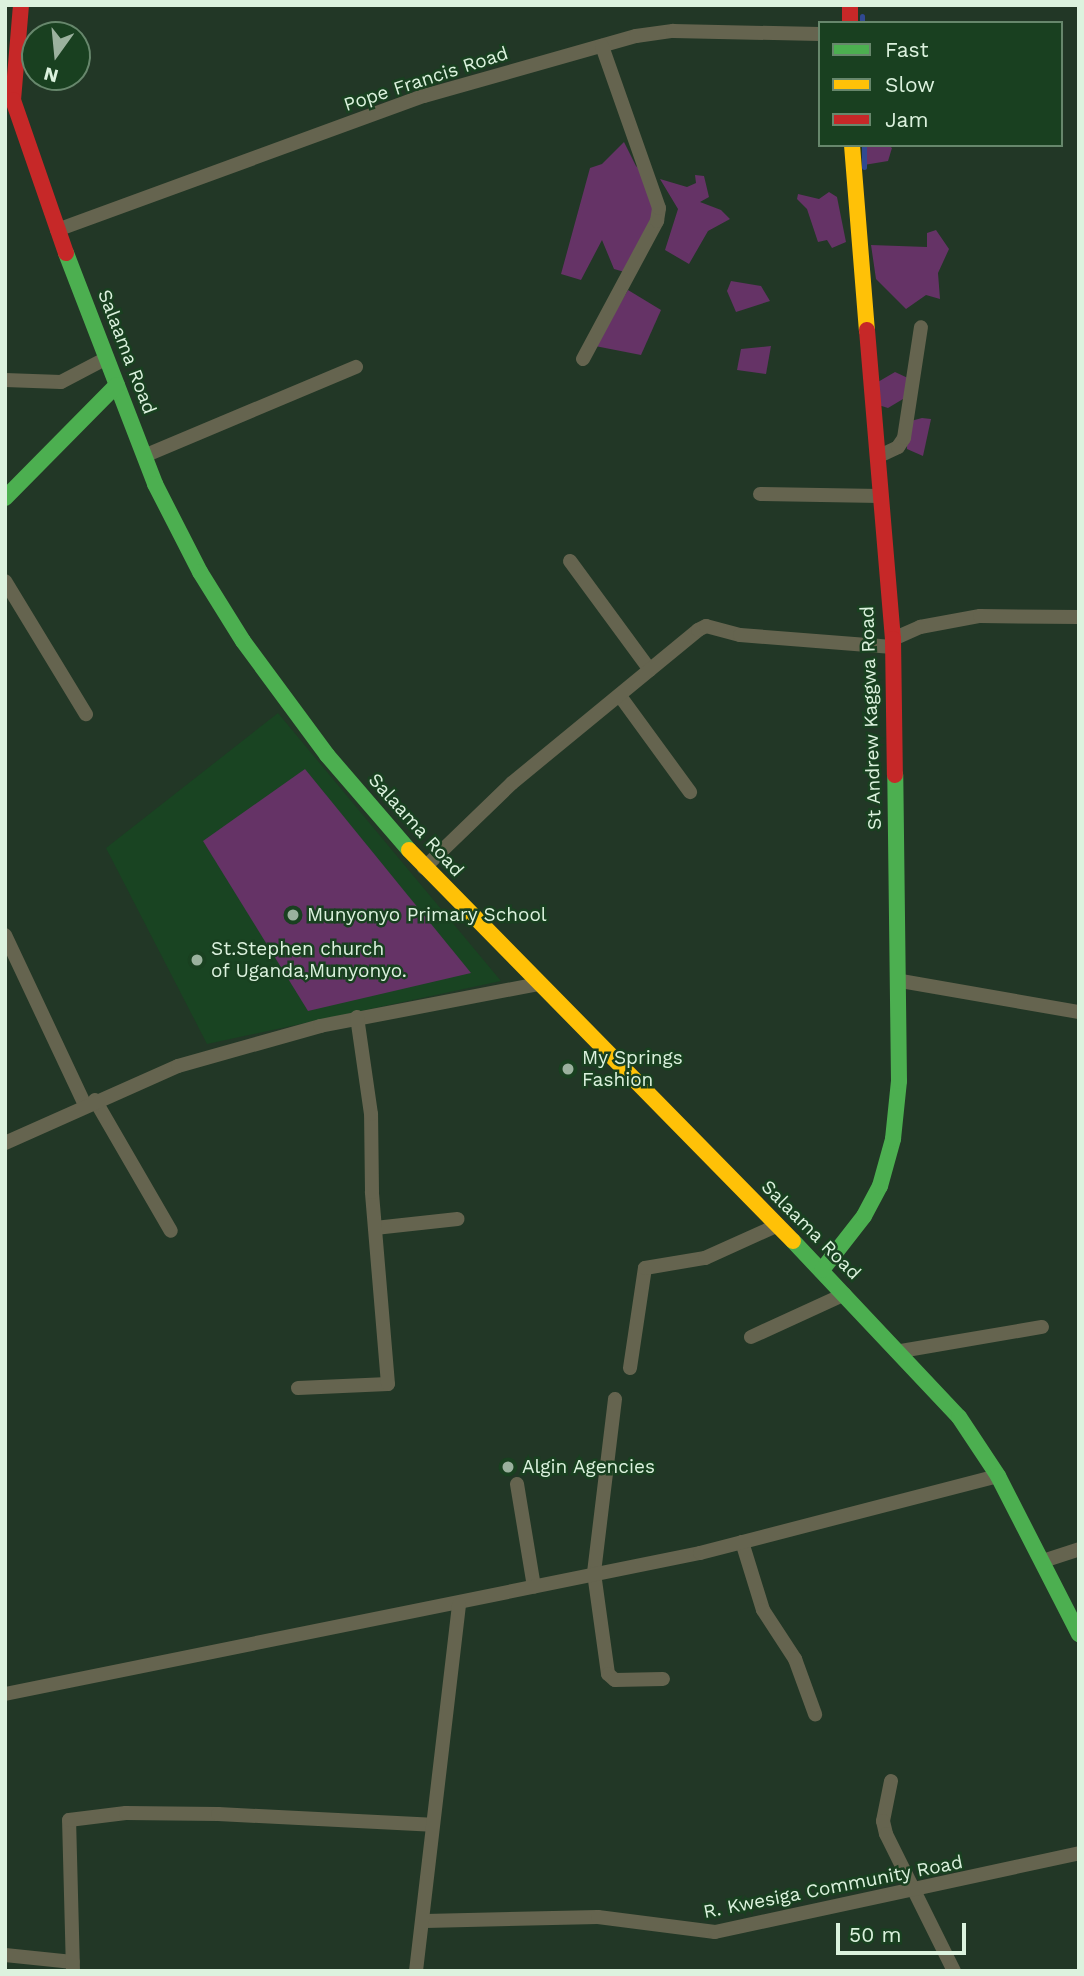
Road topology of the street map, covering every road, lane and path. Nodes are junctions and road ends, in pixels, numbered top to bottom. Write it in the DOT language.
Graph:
graph roads {
  1 [pos="21,5"];
  2 [pos="5,17"];
  3 [pos="818,34"];
  4 [pos="602,46"];
  5 [pos="9,95"];
  6 [pos="852,147"];
  7 [pos="57,230"];
  8 [pos="921,327"];
  9 [pos="107,358"];
  10 [pos="583,359"];
  11 [pos="356,367"];
  12 [pos="5,380"];
  13 [pos="117,385"];
  14 [pos="144,456"];
  15 [pos="877,457"];
  16 [pos="760,494"];
  17 [pos="880,496"];
  18 [pos="5,498"];
  19 [pos="570,561"];
  20 [pos="5,582"];
  21 [pos="1079,617"];
  22 [pos="892,643"];
  23 [pos="650,670"];
  24 [pos="620,696"];
  25 [pos="86,714"];
  26 [pos="690,792"];
  27 [pos="424,868"];
  28 [pos="5,935"];
  29 [pos="901,981"];
  30 [pos="538,984"];
  31 [pos="1079,1012"];
  32 [pos="357,1017"];
  33 [pos="90,1102"];
  34 [pos="5,1143"];
  35 [pos="458,1219"];
  36 [pos="778,1225"];
  37 [pos="375,1228"];
  38 [pos="171,1231"];
  39 [pos="821,1270"];
  40 [pos="845,1294"];
  41 [pos="1042,1327"];
  42 [pos="751,1337"];
  43 [pos="901,1351"];
  44 [pos="629,1368"];
  45 [pos="298,1388"];
  46 [pos="615,1399"];
  47 [pos="998,1476"];
  48 [pos="517,1484"];
  49 [pos="742,1542"];
  50 [pos="1079,1549"];
  51 [pos="1043,1561"];
  52 [pos="594,1573"];
  53 [pos="534,1587"];
  54 [pos="459,1605"];
  55 [pos="1079,1634"];
  56 [pos="663,1679"];
  57 [pos="5,1694"];
  58 [pos="816,1714"];
  59 [pos="891,1782"];
  60 [pos="432,1825"];
  61 [pos="1079,1853"];
  62 [pos="918,1891"];
  63 [pos="425,1921"];
  64 [pos="5,1955"];
  65 [pos="73,1966"];
  66 [pos="416,1971"];
  67 [pos="954,1971"];
  1 -- 2 [label="main road"];
  1 -- 5 [label="main road, Salaama Road"];
  3 -- 4 [label="street, Pope Francis Road"];
  4 -- 7 [label="street, Pope Francis Road"];
  4 -- 10 [label="street"];
  5 -- 7 [label="main road, Salaama Road"];
  6 -- 15 [label="main road, St Andrew Kaggwa Road"];
  7 -- 9 [label="main road, Salaama Road"];
  8 -- 15 [label="street"];
  9 -- 12 [label="street"];
  9 -- 13 [label="main road, Salaama Road"];
  11 -- 14 [label="street"];
  13 -- 14 [label="main road, Salaama Road"];
  13 -- 18 [label="main road"];
  14 -- 27 [label="main road, Salaama Road"];
  15 -- 17 [label="main road, St Andrew Kaggwa Road"];
  16 -- 17 [label="street"];
  17 -- 22 [label="main road, St Andrew Kaggwa Road"];
  19 -- 23 [label="street"];
  20 -- 25 [label="street"];
  21 -- 22 [label="street"];
  22 -- 23 [label="street"];
  22 -- 29 [label="main road, St Andrew Kaggwa Road"];
  23 -- 24 [label="street"];
  24 -- 26 [label="street"];
  24 -- 27 [label="street"];
  27 -- 30 [label="main road, Salaama Road"];
  28 -- 33 [label="street"];
  29 -- 31 [label="street"];
  29 -- 39 [label="main road, St Andrew Kaggwa Road"];
  30 -- 32 [label="street"];
  30 -- 36 [label="main road, Salaama Road"];
  32 -- 33 [label="street"];
  32 -- 37 [label="street"];
  33 -- 34 [label="street"];
  33 -- 38 [label="street"];
  35 -- 37 [label="street"];
  36 -- 39 [label="main road, Salaama Road"];
  36 -- 44 [label="street"];
  37 -- 45 [label="street"];
  39 -- 40 [label="main road, Salaama Road"];
  40 -- 42 [label="street"];
  40 -- 43 [label="main road, Salaama Road"];
  41 -- 43 [label="street"];
  43 -- 47 [label="main road, Salaama Road"];
  46 -- 52 [label="street"];
  47 -- 49 [label="street"];
  47 -- 51 [label="main road, Salaama Road"];
  48 -- 53 [label="street"];
  49 -- 52 [label="street"];
  49 -- 58 [label="street"];
  50 -- 51 [label="street"];
  51 -- 55 [label="main road, Salaama Road"];
  52 -- 53 [label="street"];
  52 -- 56 [label="street"];
  53 -- 54 [label="street"];
  54 -- 57 [label="street"];
  54 -- 60 [label="street"];
  59 -- 62 [label="street"];
  60 -- 63 [label="street"];
  60 -- 65 [label="street"];
  61 -- 62 [label="street, R. Kwesiga Community Road"];
  62 -- 63 [label="street, R. Kwesiga Community Road"];
  62 -- 67 [label="street"];
  63 -- 66 [label="street"];
  64 -- 65 [label="street"];
}
